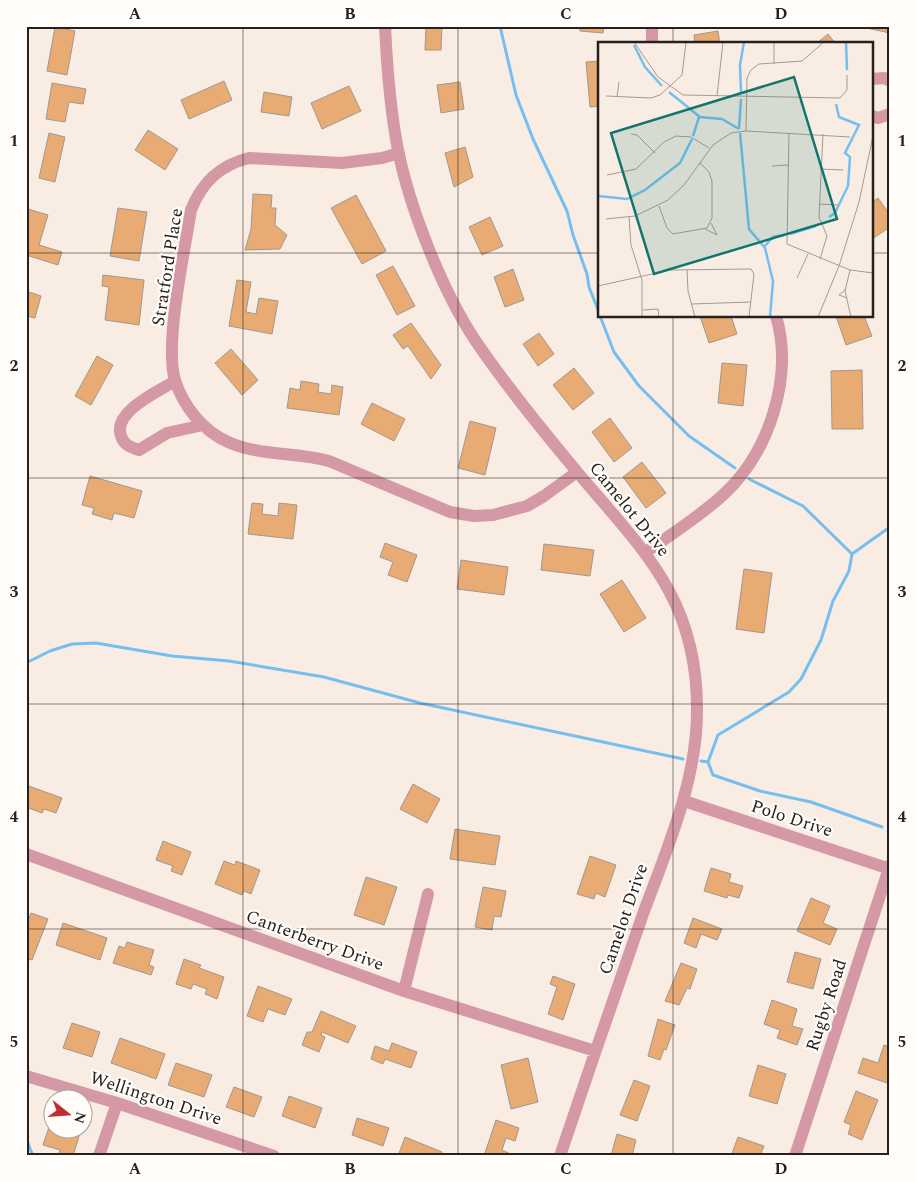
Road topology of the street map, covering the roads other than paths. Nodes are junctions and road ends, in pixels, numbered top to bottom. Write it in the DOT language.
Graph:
graph roads {
  1 [pos="385,26"];
  2 [pos="652,26"];
  3 [pos="652,42"];
  4 [pos="874,79"];
  5 [pos="890,81"];
  6 [pos="890,114"];
  7 [pos="874,117"];
  8 [pos="399,153"];
  9 [pos="776,318"];
  10 [pos="175,381"];
  11 [pos="203,425"];
  12 [pos="577,472"];
  13 [pos="646,552"];
  14 [pos="684,801"];
  15 [pos="26,854"];
  16 [pos="889,867"];
  17 [pos="428,894"];
  18 [pos="404,991"];
  19 [pos="595,1051"];
  20 [pos="26,1076"];
  21 [pos="117,1102"];
  22 [pos="99,1156"];
  23 [pos="274,1156"];
  24 [pos="560,1156"];
  25 [pos="795,1156"];
  1 -- 8 [label="street, Camelot Drive"];
  2 -- 3 [label="street"];
  4 -- 5 [label="street"];
  6 -- 7 [label="street"];
  8 -- 10 [label="street, Stratford Place"];
  8 -- 12 [label="street, Camelot Drive"];
  9 -- 13 [label="street"];
  10 -- 11 [label="street, Stratford Place"];
  10 -- 11 [label="street"];
  11 -- 12 [label="street, Stratford Place"];
  12 -- 13 [label="street, Camelot Drive"];
  13 -- 14 [label="street, Camelot Drive"];
  14 -- 16 [label="street, Polo Drive"];
  14 -- 19 [label="street, Camelot Drive"];
  15 -- 18 [label="street, Canterberry Drive"];
  16 -- 25 [label="street, Rugby Road"];
  17 -- 18 [label="street"];
  18 -- 19 [label="street, Canterberry Drive"];
  19 -- 24 [label="street, Camelot Drive"];
  20 -- 21 [label="street, Wellington Drive"];
  21 -- 22 [label="street"];
  21 -- 23 [label="street, Wellington Drive"];
}
